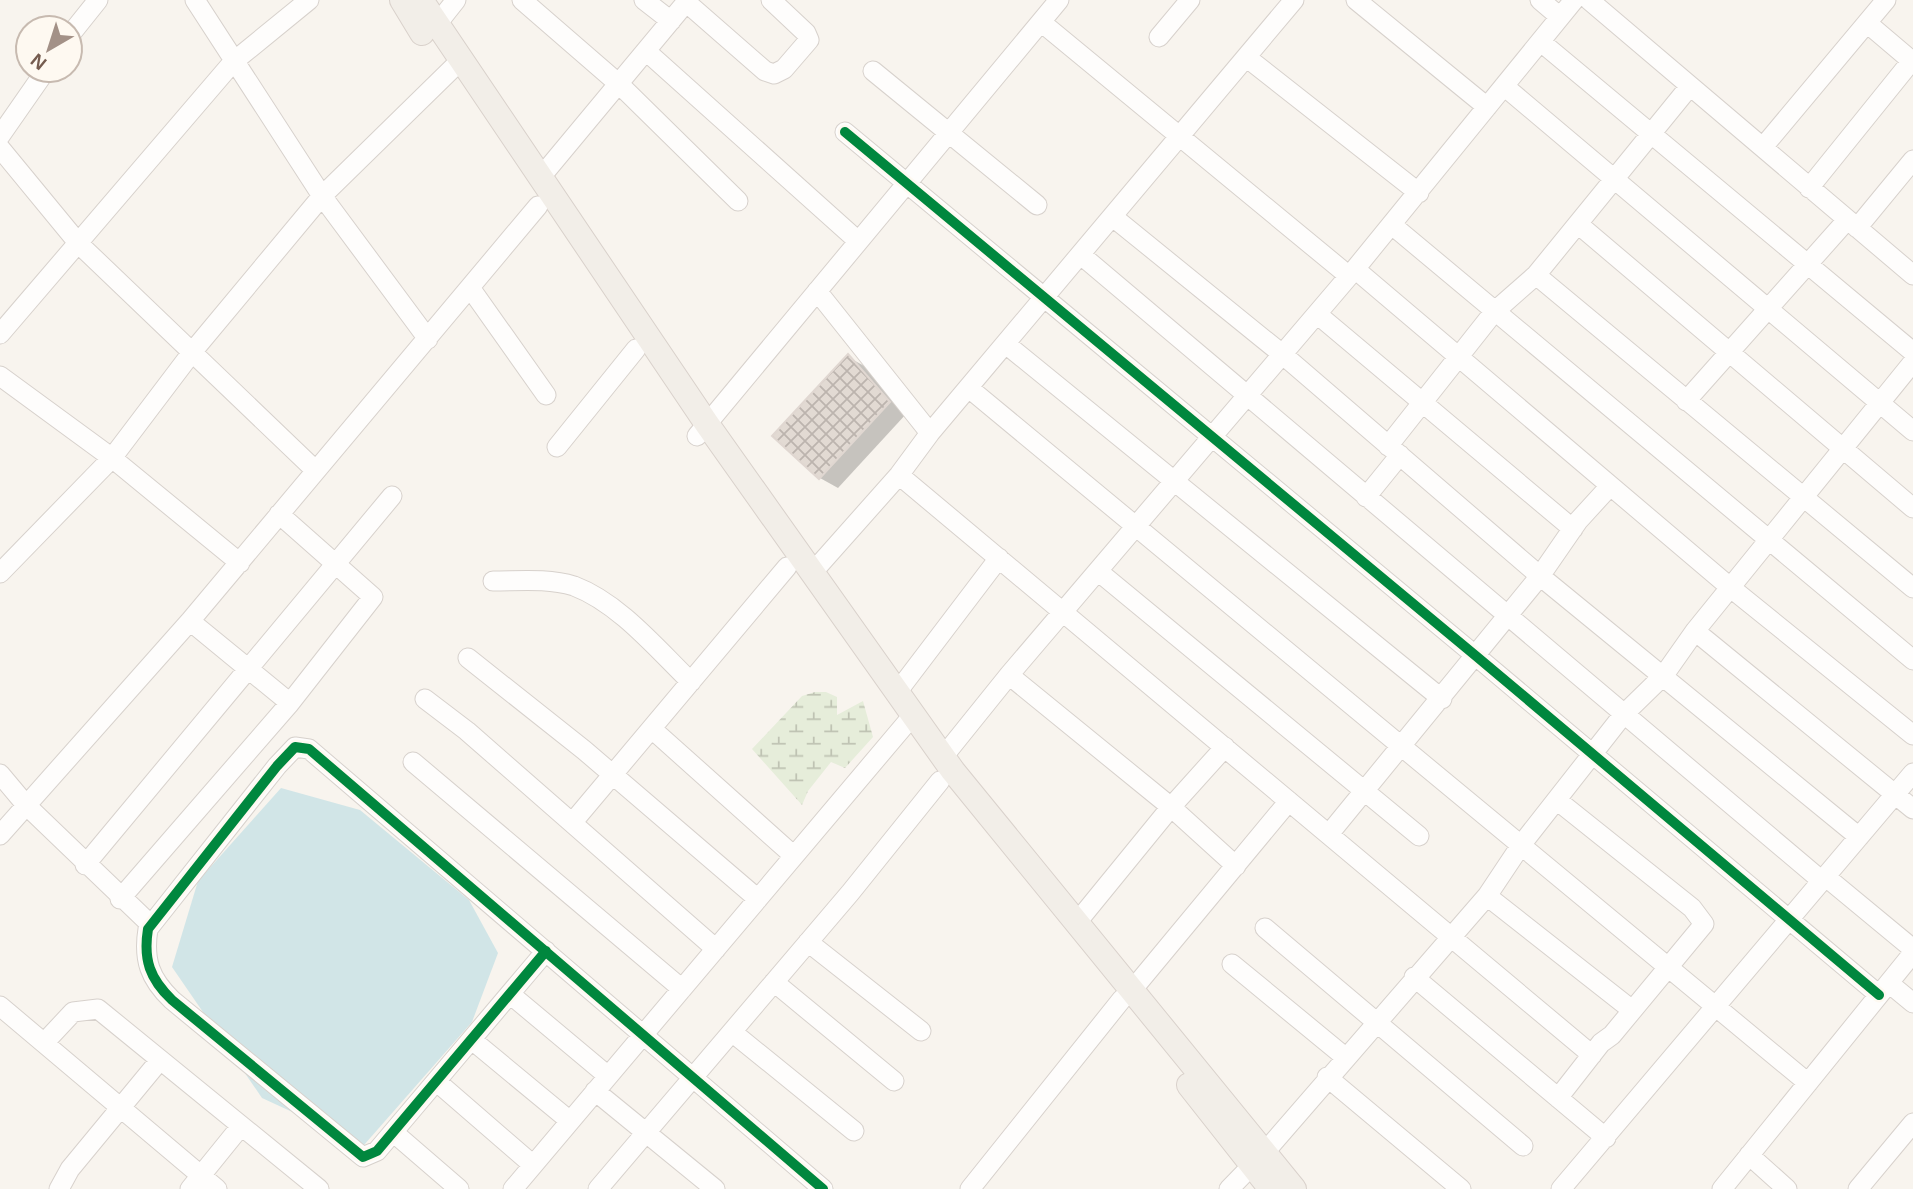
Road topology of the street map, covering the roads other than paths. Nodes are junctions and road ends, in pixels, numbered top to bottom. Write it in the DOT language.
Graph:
graph roads {
  1 [pos="195,0"];
  2 [pos="309,0"];
  3 [pos="402,0"];
  4 [pos="421,0"];
  5 [pos="456,0"];
  6 [pos="522,0"];
  7 [pos="644,0"];
  8 [pos="771,0"];
  9 [pos="1059,0"];
  10 [pos="1190,0"];
  11 [pos="1294,0"];
  12 [pos="1356,0"];
  13 [pos="1540,0"];
  14 [pos="1574,0"];
  15 [pos="1589,0"];
  16 [pos="1886,0"];
  17 [pos="687,1"];
  18 [pos="1560,17"];
  19 [pos="671,21"];
  20 [pos="1041,22"];
  21 [pos="1867,23"];
  22 [pos="437,24"];
  23 [pos="1159,37"];
  24 [pos="1541,42"];
  25 [pos="646,51"];
  26 [pos="1246,57"];
  27 [pos="1913,60"];
  28 [pos="233,62"];
  29 [pos="456,65"];
  30 [pos="873,71"];
  31 [pos="36,84"];
  32 [pos="618,85"];
  33 [pos="1504,86"];
  34 [pos="1690,86"];
  35 [pos="1487,107"];
  36 [pos="950,131"];
  37 [pos="845,132"];
  38 [pos="1652,134"];
  39 [pos="0,136"];
  40 [pos="1179,138"];
  41 [pos="1763,147"];
  42 [pos="0,148"];
  43 [pos="1913,160"];
  44 [pos="540,178"];
  45 [pos="1615,178"];
  46 [pos="907,183"];
  47 [pos="1809,188"];
  48 [pos="1419,193"];
  49 [pos="322,195"];
  50 [pos="738,201"];
  51 [pos="1037,205"];
  52 [pos="538,206"];
  53 [pos="1114,216"];
  54 [pos="1578,224"];
  55 [pos="1852,224"];
  56 [pos="1392,225"];
  57 [pos="858,241"];
  58 [pos="79,244"];
  59 [pos="1081,255"];
  60 [pos="1808,265"];
  61 [pos="1910,265"];
  62 [pos="1352,273"];
  63 [pos="1536,275"];
  64 [pos="471,289"];
  65 [pos="817,291"];
  66 [pos="1046,298"];
  67 [pos="1770,309"];
  68 [pos="1494,312"];
  69 [pos="1317,314"];
  70 [pos="0,334"];
  71 [pos="428,339"];
  72 [pos="1007,345"];
  73 [pos="636,349"];
  74 [pos="193,351"];
  75 [pos="1728,351"];
  76 [pos="1913,352"];
  77 [pos="1282,355"];
  78 [pos="1458,358"];
  79 [pos="1913,362"];
  80 [pos="0,376"];
  81 [pos="970,389"];
  82 [pos="546,395"];
  83 [pos="1247,396"];
  84 [pos="1686,401"];
  85 [pos="1880,402"];
  86 [pos="1424,405"];
  87 [pos="702,430"];
  88 [pos="1913,431"];
  89 [pos="930,433"];
  90 [pos="1213,437"];
  91 [pos="556,447"];
  92 [pos="1843,450"];
  93 [pos="1394,451"];
  94 [pos="112,457"];
  95 [pos="314,470"];
  96 [pos="899,475"];
  97 [pos="1175,482"];
  98 [pos="1610,486"];
  99 [pos="392,496"];
  100 [pos="1366,497"];
  101 [pos="1805,497"];
  102 [pos="1913,508"];
  103 [pos="279,514"];
  104 [pos="1137,527"];
  105 [pos="1573,529"];
  106 [pos="1770,540"];
  107 [pos="999,558"];
  108 [pos="240,563"];
  109 [pos="335,564"];
  110 [pos="787,567"];
  111 [pos="1099,572"];
  112 [pos="0,573"];
  113 [pos="812,573"];
  114 [pos="1541,576"];
  115 [pos="493,581"];
  116 [pos="1731,588"];
  117 [pos="1913,588"];
  118 [pos="1065,613"];
  119 [pos="1508,617"];
  120 [pos="190,621"];
  121 [pos="1695,631"];
  122 [pos="1476,656"];
  123 [pos="468,658"];
  124 [pos="1913,660"];
  125 [pos="248,668"];
  126 [pos="1009,675"];
  127 [pos="1664,675"];
  128 [pos="691,682"];
  129 [pos="898,691"];
  130 [pos="425,699"];
  131 [pos="1441,699"];
  132 [pos="290,702"];
  133 [pos="1623,715"];
  134 [pos="909,721"];
  135 [pos="652,729"];
  136 [pos="1913,735"];
  137 [pos="1225,747"];
  138 [pos="1402,747"];
  139 [pos="1592,755"];
  140 [pos="943,757"];
  141 [pos="413,762"];
  142 [pos="1913,773"];
  143 [pos="0,774"];
  144 [pos="613,775"];
  145 [pos="940,781"];
  146 [pos="1364,790"];
  147 [pos="1895,794"];
  148 [pos="1289,801"];
  149 [pos="1558,802"];
  150 [pos="26,806"];
  151 [pos="1171,807"];
  152 [pos="1913,809"];
  153 [pos="572,823"];
  154 [pos="1329,834"];
  155 [pos="0,835"];
  156 [pos="1419,836"];
  157 [pos="1859,837"];
  158 [pos="1521,845"];
  159 [pos="794,856"];
  160 [pos="85,865"];
  161 [pos="1236,866"];
  162 [pos="1824,879"];
  163 [pos="1487,896"];
  164 [pos="120,899"];
  165 [pos="758,899"];
  166 [pos="1078,921"];
  167 [pos="1788,921"];
  168 [pos="151,925"];
  169 [pos="1265,928"];
  170 [pos="1450,939"];
  171 [pos="808,942"];
  172 [pos="716,949"];
  173 [pos="546,951"];
  174 [pos="1913,951"];
  175 [pos="1232,964"];
  176 [pos="1667,966"];
  177 [pos="1415,977"];
  178 [pos="774,982"];
  179 [pos="682,989"];
  180 [pos="1885,989"];
  181 [pos="510,994"];
  182 [pos="1127,994"];
  183 [pos="1913,1003"];
  184 [pos="0,1006"];
  185 [pos="1716,1007"];
  186 [pos="1632,1010"];
  187 [pos="1375,1024"];
  188 [pos="921,1031"];
  189 [pos="732,1032"];
  190 [pos="644,1034"];
  191 [pos="472,1040"];
  192 [pos="44,1043"];
  193 [pos="1592,1055"];
  194 [pos="1345,1057"];
  195 [pos="160,1060"];
  196 [pos="694,1077"];
  197 [pos="1327,1077"];
  198 [pos="894,1081"];
  199 [pos="436,1082"];
  200 [pos="1808,1083"];
  201 [pos="602,1084"];
  202 [pos="1558,1098"];
  203 [pos="121,1108"];
  204 [pos="570,1121"];
  205 [pos="1913,1123"];
  206 [pos="242,1126"];
  207 [pos="854,1131"];
  208 [pos="393,1132"];
  209 [pos="647,1132"];
  210 [pos="1606,1139"];
  211 [pos="1523,1146"];
  212 [pos="1749,1155"];
  213 [pos="1258,1160"];
  214 [pos="533,1165"];
  215 [pos="195,1182"];
  216 [pos="59,1189"];
  217 [pos="217,1189"];
  218 [pos="319,1189"];
  219 [pos="459,1189"];
  220 [pos="513,1189"];
  221 [pos="598,1189"];
  222 [pos="715,1189"];
  223 [pos="823,1189"];
  224 [pos="970,1189"];
  225 [pos="1230,1189"];
  226 [pos="1271,1189"];
  227 [pos="1294,1189"];
  228 [pos="1461,1189"];
  229 [pos="1561,1189"];
  230 [pos="1722,1189"];
  231 [pos="1787,1189"];
  232 [pos="1858,1189"];
  1 -- 28 [label="street"];
  2 -- 28 [label="street"];
  3 -- 29 [label="main road"];
  4 -- 22 [label="main road"];
  5 -- 22 [label="street"];
  6 -- 32 [label="street"];
  7 -- 19 [label="street"];
  8 -- 17 [label="street"];
  9 -- 20 [label="street"];
  10 -- 23 [label="street"];
  11 -- 26 [label="street"];
  12 -- 35 [label="street"];
  13 -- 18 [label="street"];
  14 -- 18 [label="street"];
  15 -- 34 [label="street"];
  16 -- 21 [label="street"];
  17 -- 19 [label="street"];
  18 -- 24 [label="street"];
  19 -- 25 [label="street"];
  20 -- 36 [label="street"];
  20 -- 40 [label="street"];
  21 -- 27 [label="street"];
  21 -- 41 [label="street"];
  22 -- 29 [label="main road"];
  24 -- 33 [label="street"];
  24 -- 38 [label="street"];
  25 -- 32 [label="street"];
  25 -- 57 [label="street"];
  26 -- 40 [label="street"];
  26 -- 48 [label="street"];
  27 -- 47 [label="street"];
  28 -- 49 [label="street"];
  28 -- 58 [label="street"];
  29 -- 44 [label="main road"];
  29 -- 49 [label="street"];
  29 -- 52 [label="main road"];
  30 -- 36 [label="street"];
  31 -- 39 [label="street"];
  32 -- 44 [label="street"];
  32 -- 50 [label="street"];
  33 -- 35 [label="street"];
  33 -- 45 [label="street"];
  34 -- 38 [label="street"];
  34 -- 41 [label="street"];
  35 -- 48 [label="street"];
  36 -- 46 [label="street"];
  36 -- 51 [label="street"];
  37 -- 46 [label="street"];
  38 -- 45 [label="street"];
  38 -- 60 [label="street"];
  40 -- 53 [label="street"];
  40 -- 62 [label="street"];
  41 -- 47 [label="street"];
  42 -- 58 [label="street"];
  43 -- 55 [label="street"];
  44 -- 87 [label="main road"];
  45 -- 54 [label="street"];
  45 -- 67 [label="street"];
  46 -- 57 [label="street"];
  46 -- 66 [label="street"];
  47 -- 55 [label="street"];
  48 -- 56 [label="street"];
  49 -- 71 [label="street"];
  49 -- 74 [label="street"];
  52 -- 64 [label="street"];
  52 -- 73 [label="main road"];
  53 -- 59 [label="street"];
  53 -- 77 [label="street"];
  54 -- 63 [label="street"];
  54 -- 75 [label="street"];
  55 -- 60 [label="street"];
  55 -- 61 [label="street"];
  56 -- 62 [label="street"];
  56 -- 68 [label="street"];
  57 -- 65 [label="street"];
  58 -- 70 [label="street"];
  58 -- 74 [label="street"];
  59 -- 66 [label="street"];
  59 -- 83 [label="street"];
  60 -- 67 [label="street"];
  60 -- 76 [label="street"];
  62 -- 69 [label="street"];
  62 -- 78 [label="street"];
  63 -- 68 [label="street"];
  63 -- 84 [label="street"];
  64 -- 71 [label="street"];
  64 -- 82 [label="street"];
  65 -- 87 [label="street"];
  65 -- 89 [label="street"];
  66 -- 72 [label="street"];
  66 -- 90 [label="street"];
  67 -- 75 [label="street"];
  67 -- 85 [label="street"];
  68 -- 78 [label="street"];
  68 -- 106 [label="street"];
  69 -- 77 [label="street"];
  69 -- 86 [label="street"];
  71 -- 95 [label="street"];
  72 -- 81 [label="street"];
  72 -- 97 [label="street"];
  73 -- 87 [label="main road"];
  73 -- 91 [label="street"];
  74 -- 94 [label="street"];
  74 -- 95 [label="street"];
  75 -- 84 [label="street"];
  75 -- 92 [label="street"];
  77 -- 83 [label="street"];
  77 -- 93 [label="street"];
  78 -- 86 [label="street"];
  78 -- 98 [label="street"];
  79 -- 85 [label="street"];
  80 -- 94 [label="street"];
  81 -- 89 [label="street"];
  81 -- 104 [label="street"];
  83 -- 90 [label="street"];
  83 -- 100 [label="street"];
  84 -- 101 [label="street"];
  85 -- 88 [label="street"];
  85 -- 92 [label="street"];
  86 -- 93 [label="street"];
  86 -- 105 [label="street"];
  87 -- 110 [label="main road"];
  87 -- 113 [label="main road"];
  89 -- 96 [label="street"];
  90 -- 97 [label="street"];
  90 -- 122 [label="street"];
  92 -- 101 [label="street"];
  92 -- 102 [label="street"];
  93 -- 100 [label="street"];
  93 -- 114 [label="street"];
  94 -- 108 [label="street"];
  94 -- 112 [label="street"];
  95 -- 103 [label="street"];
  96 -- 107 [label="street"];
  96 -- 113 [label="street"];
  97 -- 104 [label="street"];
  97 -- 131 [label="street"];
  98 -- 105 [label="street"];
  98 -- 116 [label="street"];
  99 -- 109 [label="street"];
  100 -- 119 [label="street"];
  101 -- 106 [label="street"];
  101 -- 117 [label="street"];
  103 -- 108 [label="street"];
  103 -- 109 [label="street"];
  104 -- 111 [label="street"];
  104 -- 138 [label="street"];
  105 -- 114 [label="street"];
  106 -- 116 [label="street"];
  106 -- 124 [label="street"];
  107 -- 118 [label="street"];
  107 -- 129 [label="street"];
  108 -- 120 [label="street"];
  109 -- 125 [label="street"];
  109 -- 132 [label="street"];
  110 -- 128 [label="street"];
  110 -- 134 [label="main road"];
  111 -- 118 [label="street"];
  111 -- 146 [label="street"];
  113 -- 129 [label="main road"];
  114 -- 119 [label="street"];
  114 -- 127 [label="street"];
  115 -- 128 [label="street"];
  116 -- 121 [label="street"];
  116 -- 136 [label="street"];
  118 -- 126 [label="street"];
  118 -- 137 [label="street"];
  119 -- 122 [label="street"];
  119 -- 133 [label="street"];
  120 -- 125 [label="street"];
  120 -- 150 [label="street"];
  121 -- 127 [label="street"];
  121 -- 147 [label="street"];
  122 -- 131 [label="street"];
  122 -- 139 [label="street"];
  123 -- 144 [label="street"];
  125 -- 132 [label="street"];
  125 -- 160 [label="street"];
  126 -- 140 [label="street"];
  126 -- 151 [label="street"];
  127 -- 133 [label="street"];
  127 -- 157 [label="street"];
  128 -- 135 [label="street"];
  129 -- 134 [label="main road"];
  130 -- 153 [label="street"];
  131 -- 138 [label="street"];
  132 -- 164 [label="street"];
  133 -- 139 [label="street"];
  133 -- 162 [label="street"];
  134 -- 140 [label="main road"];
  134 -- 145 [label="main road"];
  134 -- 159 [label="street"];
  135 -- 144 [label="street"];
  135 -- 159 [label="street"];
  137 -- 148 [label="street"];
  137 -- 151 [label="street"];
  138 -- 146 [label="street"];
  138 -- 158 [label="street"];
  139 -- 149 [label="street"];
  139 -- 167 [label="street"];
  140 -- 166 [label="main road"];
  141 -- 179 [label="street"];
  142 -- 147 [label="street"];
  143 -- 150 [label="street"];
  144 -- 153 [label="street"];
  144 -- 165 [label="street"];
  145 -- 171 [label="street"];
  145 -- 182 [label="main road"];
  146 -- 154 [label="street"];
  146 -- 156 [label="street"];
  147 -- 152 [label="street"];
  147 -- 157 [label="street"];
  148 -- 154 [label="street"];
  148 -- 161 [label="street"];
  149 -- 158 [label="street"];
  149 -- 176 [label="street"];
  150 -- 155 [label="street"];
  150 -- 160 [label="street"];
  151 -- 161 [label="street"];
  151 -- 166 [label="street"];
  153 -- 172 [label="street"];
  154 -- 170 [label="street"];
  157 -- 162 [label="street"];
  158 -- 163 [label="street"];
  158 -- 176 [label="street"];
  159 -- 165 [label="street"];
  160 -- 164 [label="street"];
  161 -- 182 [label="street"];
  162 -- 167 [label="street"];
  162 -- 174 [label="street"];
  163 -- 170 [label="street"];
  163 -- 186 [label="street"];
  164 -- 168 [label="street"];
  165 -- 172 [label="street"];
  166 -- 182 [label="main road"];
  167 -- 180 [label="street"];
  167 -- 185 [label="street"];
  168 -- 173 [label="street"];
  168 -- 208 [label="street"];
  169 -- 187 [label="street"];
  170 -- 177 [label="street"];
  170 -- 193 [label="street"];
  171 -- 178 [label="street"];
  171 -- 188 [label="street"];
  172 -- 179 [label="street"];
  173 -- 181 [label="street"];
  173 -- 190 [label="street"];
  174 -- 180 [label="street"];
  175 -- 194 [label="street"];
  176 -- 185 [label="street"];
  176 -- 186 [label="street"];
  177 -- 187 [label="street"];
  177 -- 202 [label="street"];
  178 -- 189 [label="street"];
  178 -- 198 [label="street"];
  179 -- 190 [label="street"];
  180 -- 183 [label="street"];
  180 -- 200 [label="street"];
  181 -- 191 [label="street"];
  181 -- 201 [label="street"];
  182 -- 213 [label="main road"];
  182 -- 224 [label="street"];
  184 -- 192 [label="street"];
  185 -- 200 [label="street"];
  185 -- 210 [label="street"];
  186 -- 193 [label="street"];
  187 -- 194 [label="street"];
  187 -- 211 [label="street"];
  189 -- 196 [label="street"];
  189 -- 207 [label="street"];
  190 -- 196 [label="street"];
  190 -- 201 [label="street"];
  191 -- 199 [label="street"];
  191 -- 204 [label="street"];
  192 -- 195 [label="street"];
  192 -- 203 [label="street"];
  193 -- 202 [label="street"];
  194 -- 197 [label="street"];
  195 -- 203 [label="street"];
  195 -- 206 [label="street"];
  196 -- 209 [label="street"];
  196 -- 223 [label="street"];
  197 -- 213 [label="street"];
  197 -- 228 [label="street"];
  199 -- 208 [label="street"];
  199 -- 214 [label="street"];
  200 -- 212 [label="street"];
  201 -- 204 [label="street"];
  201 -- 209 [label="street"];
  202 -- 210 [label="street"];
  203 -- 215 [label="street"];
  203 -- 216 [label="street"];
  204 -- 214 [label="street"];
  205 -- 232 [label="street"];
  206 -- 215 [label="street"];
  206 -- 218 [label="street"];
  208 -- 219 [label="street"];
  209 -- 221 [label="street"];
  209 -- 222 [label="street"];
  210 -- 229 [label="street"];
  212 -- 230 [label="street"];
  212 -- 231 [label="street"];
  213 -- 225 [label="street"];
  213 -- 226 [label="main road"];
  213 -- 227 [label="main road"];
  214 -- 220 [label="street"];
  215 -- 217 [label="street"];
}
